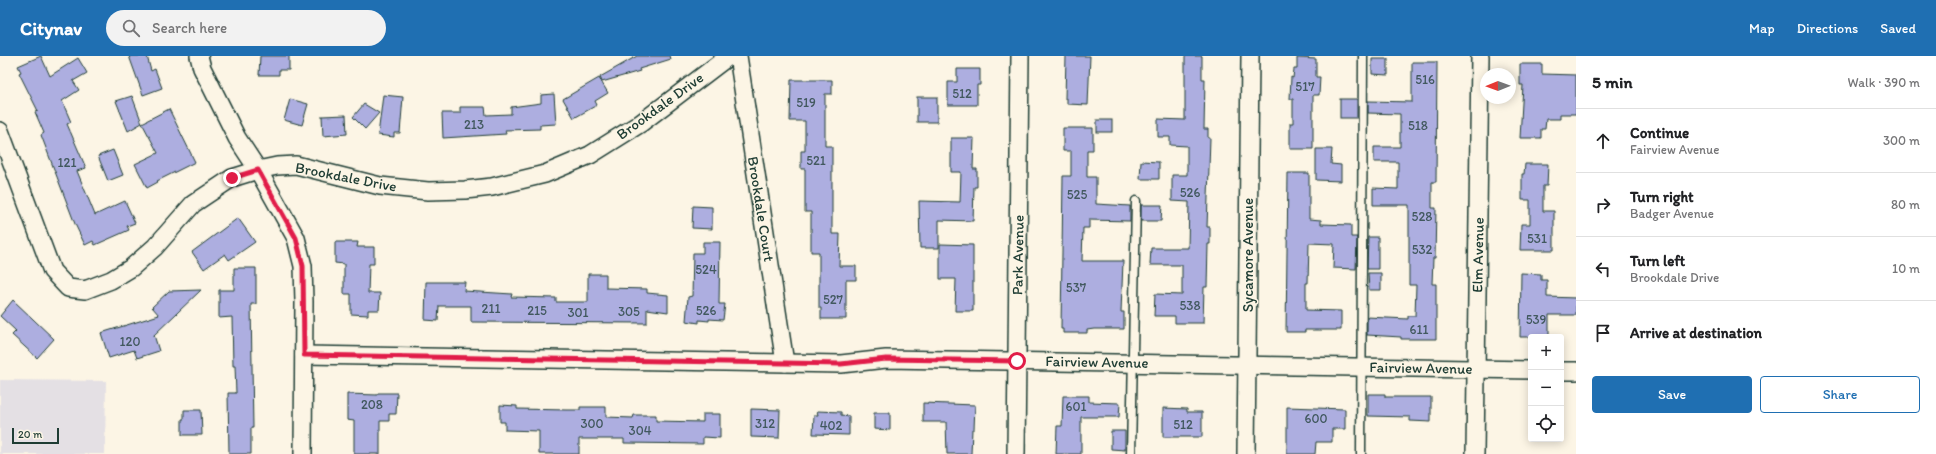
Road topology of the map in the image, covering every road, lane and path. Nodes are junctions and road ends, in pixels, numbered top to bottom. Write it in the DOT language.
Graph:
graph roads {
  1 [pos="199,56"];
  2 [pos="729,56"];
  3 [pos="738,56"];
  4 [pos="1020,56"];
  5 [pos="1250,56"];
  6 [pos="1363,56"];
  7 [pos="1480,56"];
  8 [pos="0,131"];
  9 [pos="258,170"];
  10 [pos="1136,201"];
  11 [pos="304,355"];
  12 [pos="1017,361"];
  13 [pos="785,363"];
  14 [pos="1132,363"];
  15 [pos="1247,364"];
  16 [pos="1362,367"];
  17 [pos="1476,370"];
  18 [pos="1528,370"];
  19 [pos="1564,371"];
  20 [pos="1576,371"];
  21 [pos="303,454"];
  22 [pos="1016,454"];
  23 [pos="1131,454"];
  24 [pos="1246,454"];
  25 [pos="1361,454"];
  26 [pos="1475,454"];
  1 -- 9 [label="street"];
  2 -- 9 [label="street, Brookdale Drive"];
  3 -- 13 [label="street, Brookdale Court"];
  4 -- 12 [label="street, Park Avenue"];
  5 -- 15 [label="street, Sycamore Avenue"];
  6 -- 16 [label="lane"];
  7 -- 17 [label="street, Elm Avenue"];
  8 -- 9 [label="street, Brookdale Drive"];
  9 -- 11 [label="street"];
  10 -- 14 [label="lane"];
  11 -- 13 [label="street, Fairview Avenue"];
  11 -- 21 [label="street"];
  12 -- 13 [label="street, Fairview Avenue"];
  12 -- 14 [label="street, Fairview Avenue"];
  12 -- 22 [label="street, Park Avenue"];
  14 -- 15 [label="street, Fairview Avenue"];
  14 -- 23 [label="lane"];
  15 -- 16 [label="street, Fairview Avenue"];
  15 -- 24 [label="street, Sycamore Avenue"];
  16 -- 17 [label="street, Fairview Avenue"];
  16 -- 25 [label="lane"];
  17 -- 18 [label="street, Fairview Avenue"];
  17 -- 26 [label="street, Elm Avenue"];
  19 -- 20 [label="street"];
}
